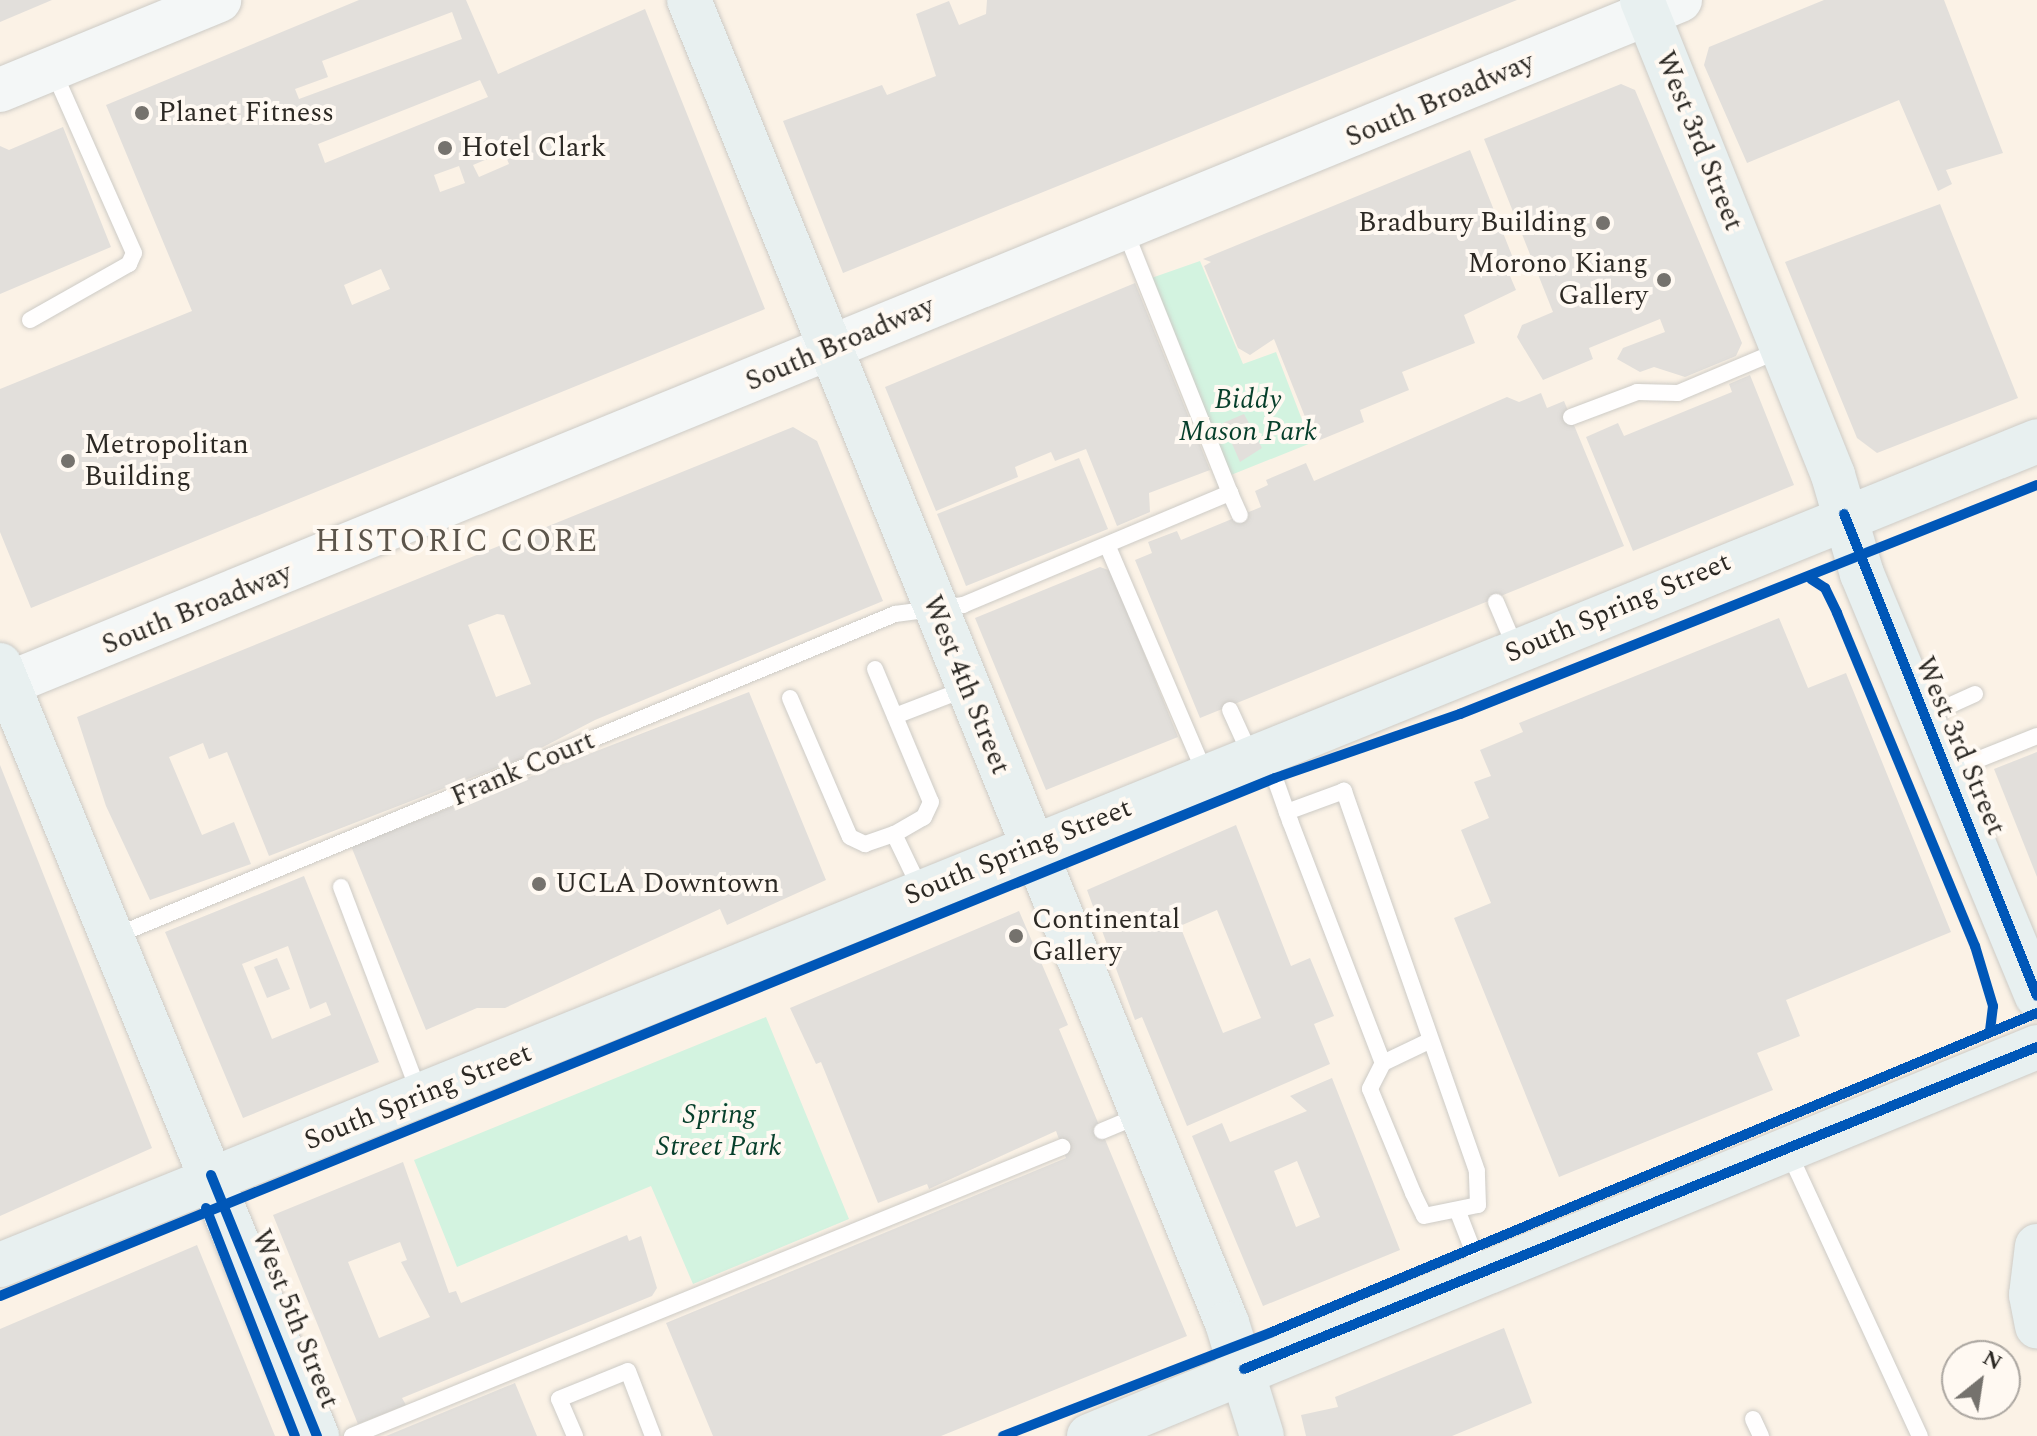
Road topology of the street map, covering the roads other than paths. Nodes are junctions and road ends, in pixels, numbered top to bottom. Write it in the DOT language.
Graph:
graph roads {
  1 [pos="219,0"];
  2 [pos="689,0"];
  3 [pos="1656,4"];
  4 [pos="52,69"];
  5 [pos="0,90"];
  6 [pos="1124,229"];
  7 [pos="30,320"];
  8 [pos="830,347"];
  9 [pos="1783,348"];
  10 [pos="1571,417"];
  11 [pos="2037,441"];
  12 [pos="1230,493"];
  13 [pos="1844,514"];
  14 [pos="1240,515"];
  15 [pos="1108,547"];
  16 [pos="1496,602"];
  17 [pos="931,604"];
  18 [pos="1517,651"];
  19 [pos="875,669"];
  20 [pos="3,678"];
  21 [pos="968,688"];
  22 [pos="1975,694"];
  23 [pos="790,698"];
  24 [pos="1230,710"];
  25 [pos="895,716"];
  26 [pos="1922,718"];
  27 [pos="2037,736"];
  28 [pos="1259,754"];
  29 [pos="1945,773"];
  30 [pos="1206,776"];
  31 [pos="1287,812"];
  32 [pos="894,834"];
  33 [pos="1030,844"];
  34 [pos="341,887"];
  35 [pos="921,891"];
  36 [pos="115,936"];
  37 [pos="2037,996"];
  38 [pos="1429,1041"];
  39 [pos="2037,1047"];
  40 [pos="1383,1063"];
  41 [pos="420,1096"];
  42 [pos="1062,1147"];
  43 [pos="1788,1151"];
  44 [pos="211,1175"];
  45 [pos="1458,1212"];
  46 [pos="2037,1246"];
  47 [pos="0,1265"];
  48 [pos="1483,1276"];
  49 [pos="2037,1326"];
  50 [pos="1244,1369"];
  51 [pos="1753,1419"];
  52 [pos="317,1436"];
  53 [pos="352,1436"];
  54 [pos="575,1436"];
  55 [pos="653,1436"];
  56 [pos="1089,1436"];
  57 [pos="1262,1436"];
  58 [pos="1761,1436"];
  59 [pos="1920,1436"];
  1 -- 4 [label="main road"];
  2 -- 8 [label="main road, West 4th Street"];
  3 -- 6 [label="main road, South Broadway"];
  3 -- 9 [label="main road, West 3rd Street"];
  4 -- 5 [label="main road"];
  4 -- 7 [label="lane"];
  6 -- 8 [label="main road, South Broadway"];
  6 -- 12 [label="lane"];
  8 -- 17 [label="main road, West 4th Street"];
  8 -- 20 [label="main road, South Broadway"];
  9 -- 10 [label="lane"];
  9 -- 13 [label="main road, West 3rd Street"];
  11 -- 13 [label="main road, South Spring Street"];
  12 -- 14 [label="lane"];
  12 -- 15 [label="lane, Frank Court"];
  13 -- 18 [label="main road, South Spring Street"];
  13 -- 26 [label="main road, West 3rd Street"];
  15 -- 17 [label="lane, Frank Court"];
  15 -- 30 [label="lane"];
  16 -- 18 [label="lane"];
  17 -- 21 [label="main road, West 4th Street"];
  17 -- 36 [label="lane, Frank Court"];
  18 -- 28 [label="main road, South Spring Street"];
  19 -- 25 [label="lane"];
  20 -- 36 [label="main road, West 5th Street"];
  21 -- 25 [label="lane"];
  21 -- 33 [label="main road, West 4th Street"];
  22 -- 26 [label="lane"];
  23 -- 32 [label="lane"];
  24 -- 28 [label="lane"];
  25 -- 32 [label="lane"];
  26 -- 29 [label="main road, West 3rd Street"];
  27 -- 29 [label="lane"];
  28 -- 30 [label="main road, South Spring Street"];
  28 -- 31 [label="lane"];
  29 -- 37 [label="main road, West 3rd Street"];
  30 -- 33 [label="main road, South Spring Street"];
  31 -- 38 [label="lane"];
  31 -- 40 [label="lane"];
  32 -- 35 [label="lane"];
  33 -- 35 [label="main road, South Spring Street"];
  33 -- 50 [label="main road, West 4th Street"];
  34 -- 41 [label="lane"];
  35 -- 41 [label="main road, South Spring Street"];
  36 -- 44 [label="main road, West 5th Street"];
  38 -- 40 [label="lane"];
  38 -- 45 [label="lane"];
  39 -- 43 [label="main road"];
  40 -- 45 [label="lane"];
  41 -- 44 [label="main road, South Spring Street"];
  42 -- 53 [label="lane"];
  43 -- 48 [label="main road"];
  43 -- 59 [label="lane"];
  44 -- 47 [label="main road, South Spring Street"];
  44 -- 52 [label="main road, West 5th Street"];
  45 -- 48 [label="lane"];
  46 -- 49 [label="main road"];
  48 -- 50 [label="main road"];
  50 -- 56 [label="main road"];
  50 -- 57 [label="main road, West 4th Street"];
  51 -- 58 [label="lane"];
  54 -- 55 [label="lane"];
}
